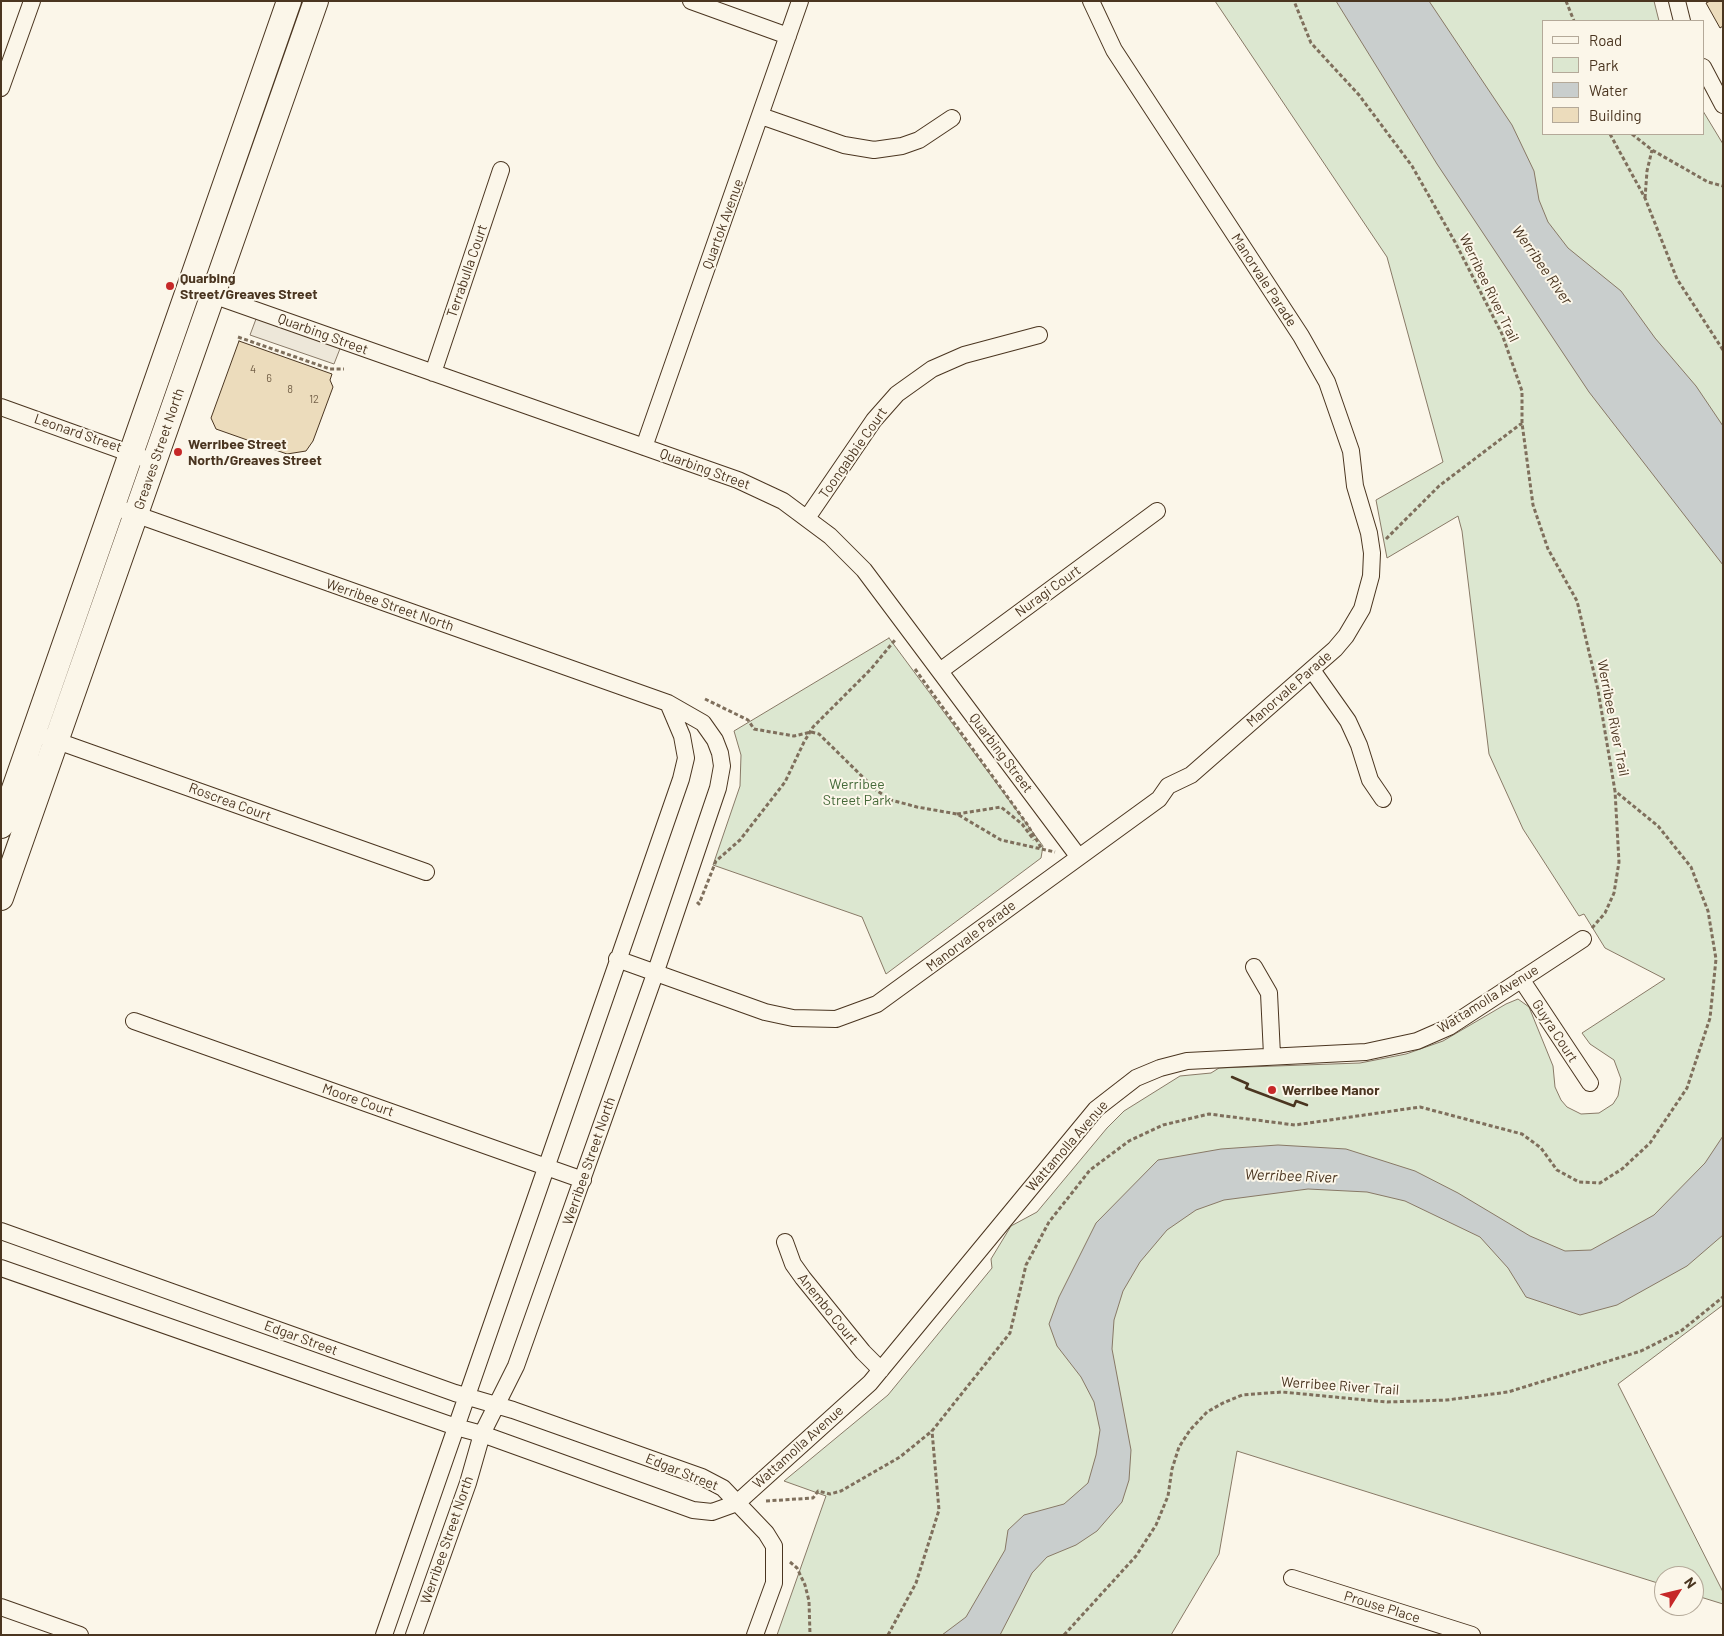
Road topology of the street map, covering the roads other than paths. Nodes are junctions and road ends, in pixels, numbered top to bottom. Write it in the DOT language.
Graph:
graph roads {
  1 [pos="32,1"];
  2 [pos="289,1"];
  3 [pos="316,1"];
  4 [pos="691,1"];
  5 [pos="800,1"];
  6 [pos="1090,1"];
  7 [pos="1677,1"];
  8 [pos="1682,20"];
  9 [pos="788,36"];
  10 [pos="1704,69"];
  11 [pos="1,88"];
  12 [pos="1723,105"];
  13 [pos="761,116"];
  14 [pos="952,118"];
  15 [pos="501,170"];
  16 [pos="188,286"];
  17 [pos="212,296"];
  18 [pos="1039,335"];
  19 [pos="433,373"];
  20 [pos="1,406"];
  21 [pos="644,446"];
  22 [pos="131,452"];
  23 [pos="154,462"];
  24 [pos="112,506"];
  25 [pos="1157,511"];
  26 [pos="135,515"];
  27 [pos="807,518"];
  28 [pos="1312,670"];
  29 [pos="940,671"];
  30 [pos="668,703"];
  31 [pos="34,732"];
  32 [pos="57,740"];
  33 [pos="1383,799"];
  34 [pos="1,826"];
  35 [pos="1078,856"];
  36 [pos="426,872"];
  37 [pos="1,898"];
  38 [pos="1583,939"];
  39 [pos="617,959"];
  40 [pos="1254,968"];
  41 [pos="655,974"];
  42 [pos="1521,979"];
  43 [pos="134,1021"];
  44 [pos="1272,1055"];
  45 [pos="1590,1083"];
  46 [pos="546,1165"];
  47 [pos="583,1180"];
  48 [pos="1,1231"];
  49 [pos="785,1242"];
  50 [pos="1,1268"];
  51 [pos="880,1370"];
  52 [pos="466,1395"];
  53 [pos="497,1404"];
  54 [pos="456,1427"];
  55 [pos="482,1434"];
  56 [pos="737,1503"];
  57 [pos="1292,1578"];
  58 [pos="1,1607"];
  59 [pos="80,1635"];
  60 [pos="384,1635"];
  61 [pos="414,1635"];
  62 [pos="755,1635"];
  63 [pos="1472,1635"];
  1 -- 11 [label="street"];
  2 -- 16 [label="street, Greaves Street North"];
  3 -- 17 [label="street, Greaves Street North"];
  4 -- 9 [label="street"];
  5 -- 9 [label="street, Quartok Avenue"];
  6 -- 28 [label="street, Manorvale Parade"];
  7 -- 8 [label="street"];
  9 -- 13 [label="street, Quartok Avenue"];
  10 -- 12 [label="street"];
  13 -- 14 [label="street"];
  13 -- 21 [label="street, Quartok Avenue"];
  15 -- 19 [label="street, Terrabulla Court"];
  16 -- 17 [label="street, Quarbing Street"];
  16 -- 22 [label="street, Greaves Street North"];
  17 -- 19 [label="street, Quarbing Street"];
  17 -- 23 [label="street, Greaves Street North"];
  18 -- 27 [label="street, Toongabbie Court"];
  19 -- 21 [label="street, Quarbing Street"];
  20 -- 22 [label="street, Leonard Street"];
  21 -- 27 [label="street, Quarbing Street"];
  22 -- 23 [label="street, Leonard Street"];
  22 -- 24 [label="street, Greaves Street North"];
  23 -- 26 [label="street, Greaves Street North"];
  24 -- 26 [label="street, Werribee Street North"];
  24 -- 31 [label="street, Greaves Street North"];
  25 -- 29 [label="street, Nuragi Court"];
  26 -- 30 [label="street, Werribee Street North"];
  26 -- 32 [label="street, Greaves Street North"];
  27 -- 29 [label="street, Quarbing Street"];
  28 -- 33 [label="street"];
  28 -- 35 [label="street, Manorvale Parade"];
  29 -- 35 [label="street, Quarbing Street"];
  30 -- 39 [label="street, Werribee Street North"];
  30 -- 41 [label="street, Werribee Street North"];
  31 -- 32 [label="street, Roscrea Court"];
  31 -- 34 [label="street, Greaves Street North"];
  32 -- 36 [label="street, Roscrea Court"];
  32 -- 37 [label="street, Greaves Street North"];
  35 -- 41 [label="street, Manorvale Parade"];
  38 -- 42 [label="street, Wattamolla Avenue"];
  39 -- 41 [label="street, Manorvale Parade"];
  39 -- 46 [label="street, Werribee Street North"];
  40 -- 44 [label="street"];
  41 -- 47 [label="street, Werribee Street North"];
  42 -- 44 [label="street, Wattamolla Avenue"];
  42 -- 45 [label="street, Guyra Court"];
  43 -- 46 [label="street, Moore Court"];
  44 -- 51 [label="street, Wattamolla Avenue"];
  46 -- 47 [label="street, Moore Court"];
  46 -- 52 [label="street, Werribee Street North"];
  47 -- 53 [label="street, Werribee Street North"];
  48 -- 52 [label="street, Edgar Street"];
  49 -- 51 [label="street, Anembo Court"];
  50 -- 54 [label="street, Edgar Street"];
  51 -- 56 [label="street, Wattamolla Avenue"];
  52 -- 53 [label="street, Edgar Street"];
  52 -- 54 [label="street, Werribee Street North"];
  53 -- 55 [label="street, Werribee Street North"];
  53 -- 56 [label="street, Edgar Street"];
  54 -- 55 [label="street, Edgar Street"];
  54 -- 60 [label="street, Werribee Street North"];
  55 -- 56 [label="street, Edgar Street"];
  55 -- 61 [label="street, Werribee Street North"];
  56 -- 62 [label="street"];
  57 -- 63 [label="street, Prouse Place"];
  58 -- 59 [label="street"];
}
